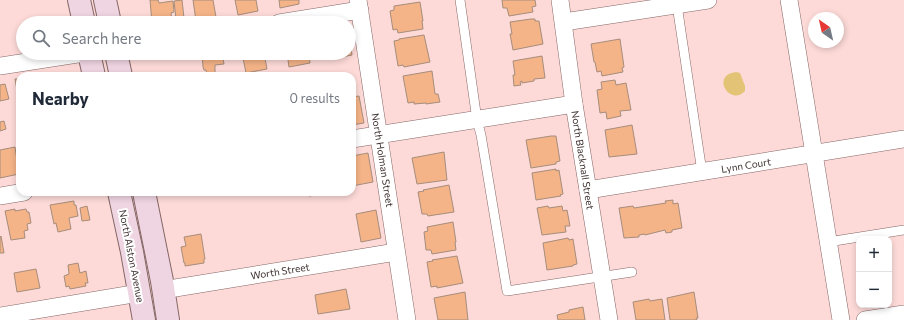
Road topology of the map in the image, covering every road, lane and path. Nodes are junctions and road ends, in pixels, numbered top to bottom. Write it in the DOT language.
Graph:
graph roads {
  1 [pos="79,0"];
  2 [pos="105,0"];
  3 [pos="460,0"];
  4 [pos="560,0"];
  5 [pos="708,0"];
  6 [pos="789,0"];
  7 [pos="359,5"];
  8 [pos="676,5"];
  9 [pos="82,16"];
  10 [pos="108,16"];
  11 [pos="310,16"];
  12 [pos="564,22"];
  13 [pos="39,60"];
  14 [pos="91,60"];
  15 [pos="118,60"];
  16 [pos="0,66"];
  17 [pos="93,72"];
  18 [pos="120,72"];
  19 [pos="574,104"];
  20 [pos="477,120"];
  21 [pos="379,135"];
  22 [pos="356,138"];
  23 [pos="904,139"];
  24 [pos="814,154"];
  25 [pos="702,172"];
  26 [pos="588,190"];
  27 [pos="16,193"];
  28 [pos="0,196"];
  29 [pos="120,196"];
  30 [pos="145,196"];
  31 [pos="904,230"];
  32 [pos="828,242"];
  33 [pos="396,252"];
  34 [pos="632,272"];
  35 [pos="602,277"];
  36 [pos="163,290"];
  37 [pos="139,293"];
  38 [pos="904,314"];
  39 [pos="0,316"];
  40 [pos="144,320"];
  41 [pos="168,320"];
  42 [pos="407,320"];
  43 [pos="609,320"];
  44 [pos="841,320"];
  45 [pos="865,320"];
  1 -- 9 [label="main road"];
  2 -- 10 [label="main road"];
  3 -- 20 [label="lane"];
  4 -- 12 [label="street, North Blacknall Street"];
  5 -- 8 [label="street"];
  6 -- 24 [label="street"];
  7 -- 11 [label="street"];
  7 -- 21 [label="street, North Holman Street"];
  8 -- 12 [label="street"];
  8 -- 25 [label="lane"];
  12 -- 19 [label="street, North Blacknall Street"];
  13 -- 16 [label="street"];
  14 -- 17 [label="main road"];
  15 -- 18 [label="main road"];
  19 -- 20 [label="street"];
  19 -- 26 [label="street, North Blacknall Street"];
  20 -- 21 [label="street"];
  20 -- 35 [label="lane"];
  21 -- 22 [label="street"];
  21 -- 33 [label="street, North Holman Street"];
  23 -- 24 [label="street, Lynn Court"];
  24 -- 25 [label="street, Lynn Court"];
  24 -- 32 [label="street"];
  25 -- 26 [label="street, Lynn Court"];
  26 -- 35 [label="street, North Blacknall Street"];
  27 -- 28 [label="street"];
  29 -- 37 [label="main road, North Alston Avenue"];
  30 -- 36 [label="main road"];
  31 -- 32 [label="lane"];
  32 -- 44 [label="street"];
  33 -- 36 [label="street, Worth Street"];
  33 -- 42 [label="street, North Holman Street"];
  34 -- 35 [label="lane"];
  35 -- 43 [label="street, North Blacknall Street"];
  36 -- 41 [label="main road"];
  37 -- 39 [label="street"];
  37 -- 40 [label="main road, North Alston Avenue"];
  38 -- 45 [label="street"];
}
